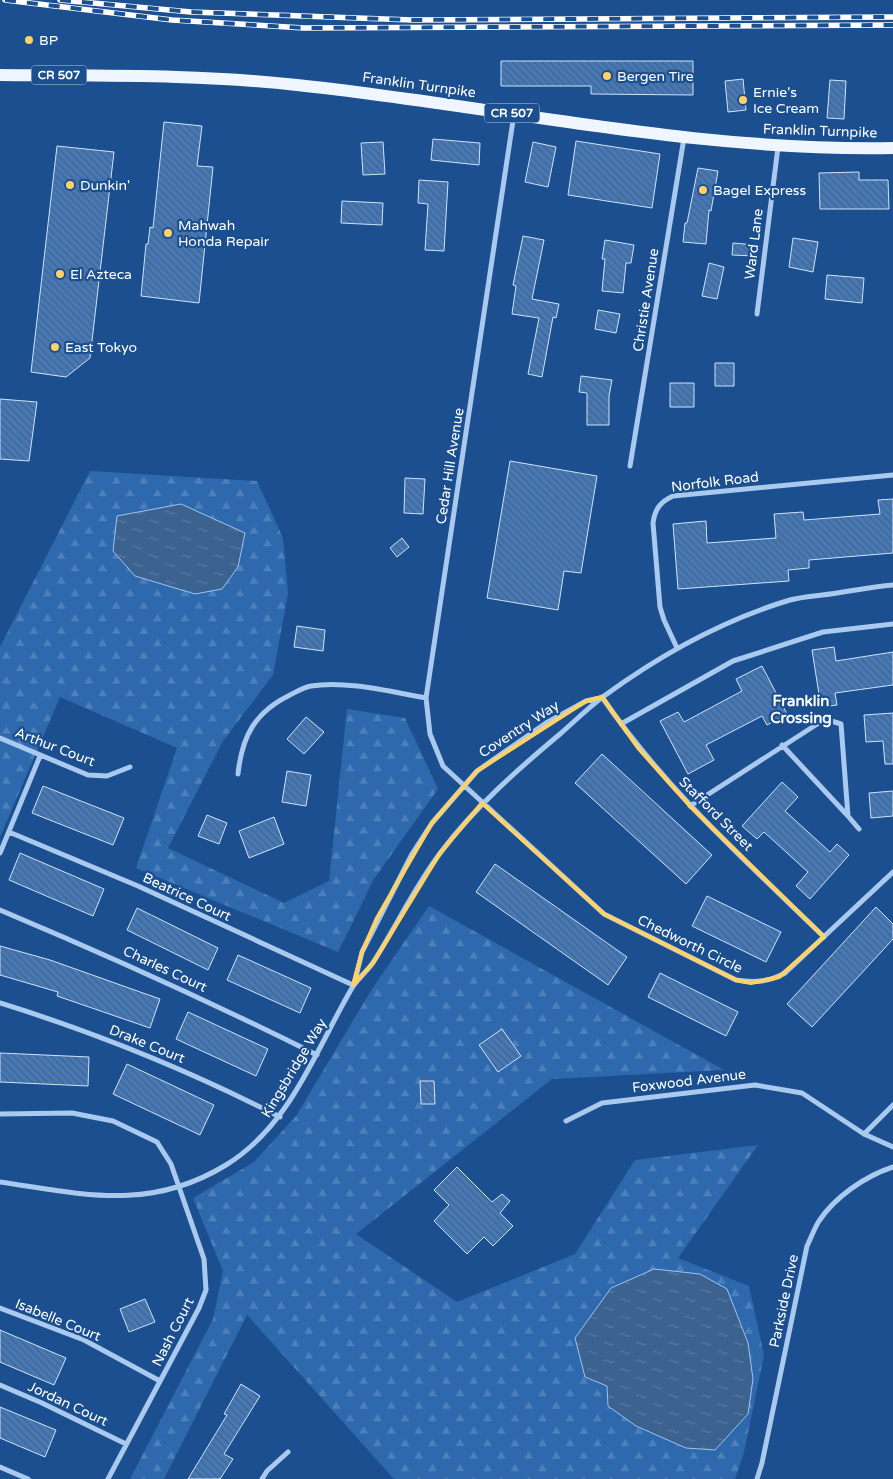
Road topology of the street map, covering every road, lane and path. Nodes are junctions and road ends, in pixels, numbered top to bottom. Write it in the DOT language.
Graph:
graph roads {
  1 [pos="0,75"];
  2 [pos="514,113"];
  3 [pos="684,138"];
  4 [pos="778,147"];
  5 [pos="893,148"];
  6 [pos="757,314"];
  7 [pos="630,466"];
  8 [pos="893,475"];
  9 [pos="893,585"];
  10 [pos="893,624"];
  11 [pos="677,648"];
  12 [pos="602,697"];
  13 [pos="426,698"];
  14 [pos="621,724"];
  15 [pos="0,738"];
  16 [pos="782,745"];
  17 [pos="40,756"];
  18 [pos="130,766"];
  19 [pos="238,774"];
  20 [pos="464,786"];
  21 [pos="482,804"];
  22 [pos="690,806"];
  23 [pos="848,816"];
  24 [pos="859,829"];
  25 [pos="9,832"];
  26 [pos="0,853"];
  27 [pos="893,872"];
  28 [pos="0,910"];
  29 [pos="824,937"];
  30 [pos="354,985"];
  31 [pos="0,1003"];
  32 [pos="317,1055"];
  33 [pos="893,1105"];
  34 [pos="0,1114"];
  35 [pos="280,1117"];
  36 [pos="566,1121"];
  37 [pos="864,1134"];
  38 [pos="893,1147"];
  39 [pos="893,1167"];
  40 [pos="0,1182"];
  41 [pos="180,1187"];
  42 [pos="0,1308"];
  43 [pos="160,1381"];
  44 [pos="0,1385"];
  45 [pos="126,1444"];
  46 [pos="288,1452"];
  47 [pos="0,1467"];
  48 [pos="28,1479"];
  49 [pos="108,1479"];
  50 [pos="262,1479"];
  51 [pos="756,1479"];
  1 -- 2 [label="main road, Franklin Turnpike / CR 507"];
  2 -- 3 [label="main road, Franklin Turnpike / CR 507"];
  2 -- 13 [label="street, Cedar Hill Avenue"];
  3 -- 4 [label="main road, Franklin Turnpike / CR 507"];
  3 -- 7 [label="street, Christie Avenue"];
  4 -- 5 [label="main road, Franklin Turnpike / CR 507"];
  4 -- 6 [label="street, Ward Lane"];
  8 -- 11 [label="street, Norfolk Road"];
  9 -- 11 [label="street"];
  10 -- 14 [label="street"];
  11 -- 12 [label="street"];
  12 -- 14 [label="street, Stafford Street"];
  12 -- 20 [label="street, Coventry Way"];
  12 -- 21 [label="street, Coventry Way"];
  13 -- 19 [label="street"];
  13 -- 20 [label="street, Cedar Hill Avenue"];
  14 -- 22 [label="street, Stafford Street"];
  15 -- 17 [label="street, Arthur Court"];
  16 -- 22 [label="street"];
  16 -- 23 [label="street"];
  16 -- 23 [label="street"];
  17 -- 18 [label="street, Arthur Court"];
  17 -- 25 [label="street"];
  20 -- 21 [label="street, Cedar Hill Avenue"];
  20 -- 30 [label="street, Coventry Way"];
  21 -- 29 [label="street, Chedworth Circle"];
  21 -- 30 [label="street, Kingsbridge Way"];
  22 -- 29 [label="street, Stafford Street"];
  23 -- 24 [label="street"];
  25 -- 26 [label="street"];
  25 -- 30 [label="street, Beatrice Court"];
  27 -- 29 [label="street, Chedworth Circle"];
  28 -- 32 [label="street, Charles Court"];
  30 -- 32 [label="street, Kingsbridge Way"];
  31 -- 35 [label="street, Drake Court"];
  32 -- 35 [label="street, Kingsbridge Way"];
  33 -- 37 [label="street"];
  34 -- 41 [label="street, Nash Court"];
  35 -- 41 [label="street, Kingsbridge Way"];
  36 -- 37 [label="street, Foxwood Avenue"];
  37 -- 38 [label="street, Foxwood Avenue"];
  39 -- 51 [label="street, Parkside Drive"];
  40 -- 41 [label="street, Kingsbridge Way"];
  41 -- 43 [label="street, Nash Court"];
  42 -- 43 [label="street, Isabelle Court"];
  43 -- 45 [label="street, Nash Court"];
  44 -- 45 [label="street, Jordan Court"];
  45 -- 49 [label="street, Nash Court"];
  46 -- 50 [label="street"];
  47 -- 48 [label="street"];
}
